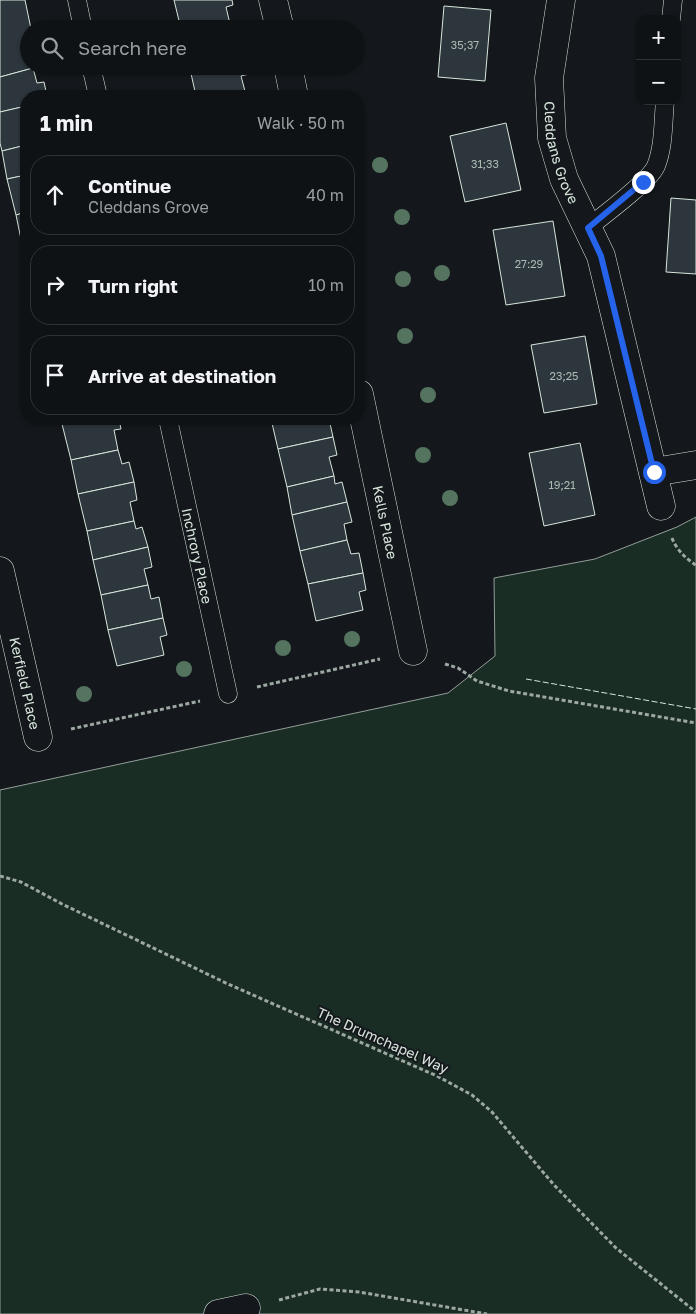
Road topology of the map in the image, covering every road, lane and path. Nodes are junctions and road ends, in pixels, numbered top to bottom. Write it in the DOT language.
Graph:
graph roads {
  1 [pos="77,0"];
  2 [pos="274,0"];
  3 [pos="561,0"];
  4 [pos="673,0"];
  5 [pos="671,15"];
  6 [pos="81,20"];
  7 [pos="278,20"];
  8 [pos="93,75"];
  9 [pos="290,75"];
  10 [pos="97,90"];
  11 [pos="293,90"];
  12 [pos="665,105"];
  13 [pos="588,228"];
  14 [pos="365,423"];
  15 [pos="169,425"];
  16 [pos="696,465"];
  17 [pos="654,472"];
  18 [pos="661,506"];
  19 [pos="0,571"];
  20 [pos="413,651"];
  21 [pos="228,694"];
  22 [pos="696,723"];
  23 [pos="38,737"];
  24 [pos="0,876"];
  25 [pos="246,1308"];
  26 [pos="696,1312"];
  27 [pos="218,1314"];
  28 [pos="487,1314"];
  1 -- 6 [label="lane"];
  2 -- 7 [label="street"];
  3 -- 13 [label="street, Cleddans Grove"];
  4 -- 5 [label="lane"];
  8 -- 10 [label="lane"];
  9 -- 11 [label="street"];
  12 -- 13 [label="lane"];
  13 -- 17 [label="street, Cleddans Grove"];
  14 -- 20 [label="street, Kells Place"];
  15 -- 21 [label="lane, Inchrory Place"];
  16 -- 17 [label="street"];
  17 -- 18 [label="street, Cleddans Grove"];
  19 -- 23 [label="street, Kerfield Place"];
  20 -- 22 [label="path"];
  24 -- 26 [label="path, The Drumchapel Way"];
  25 -- 27 [label="street"];
  25 -- 28 [label="path"];
}
